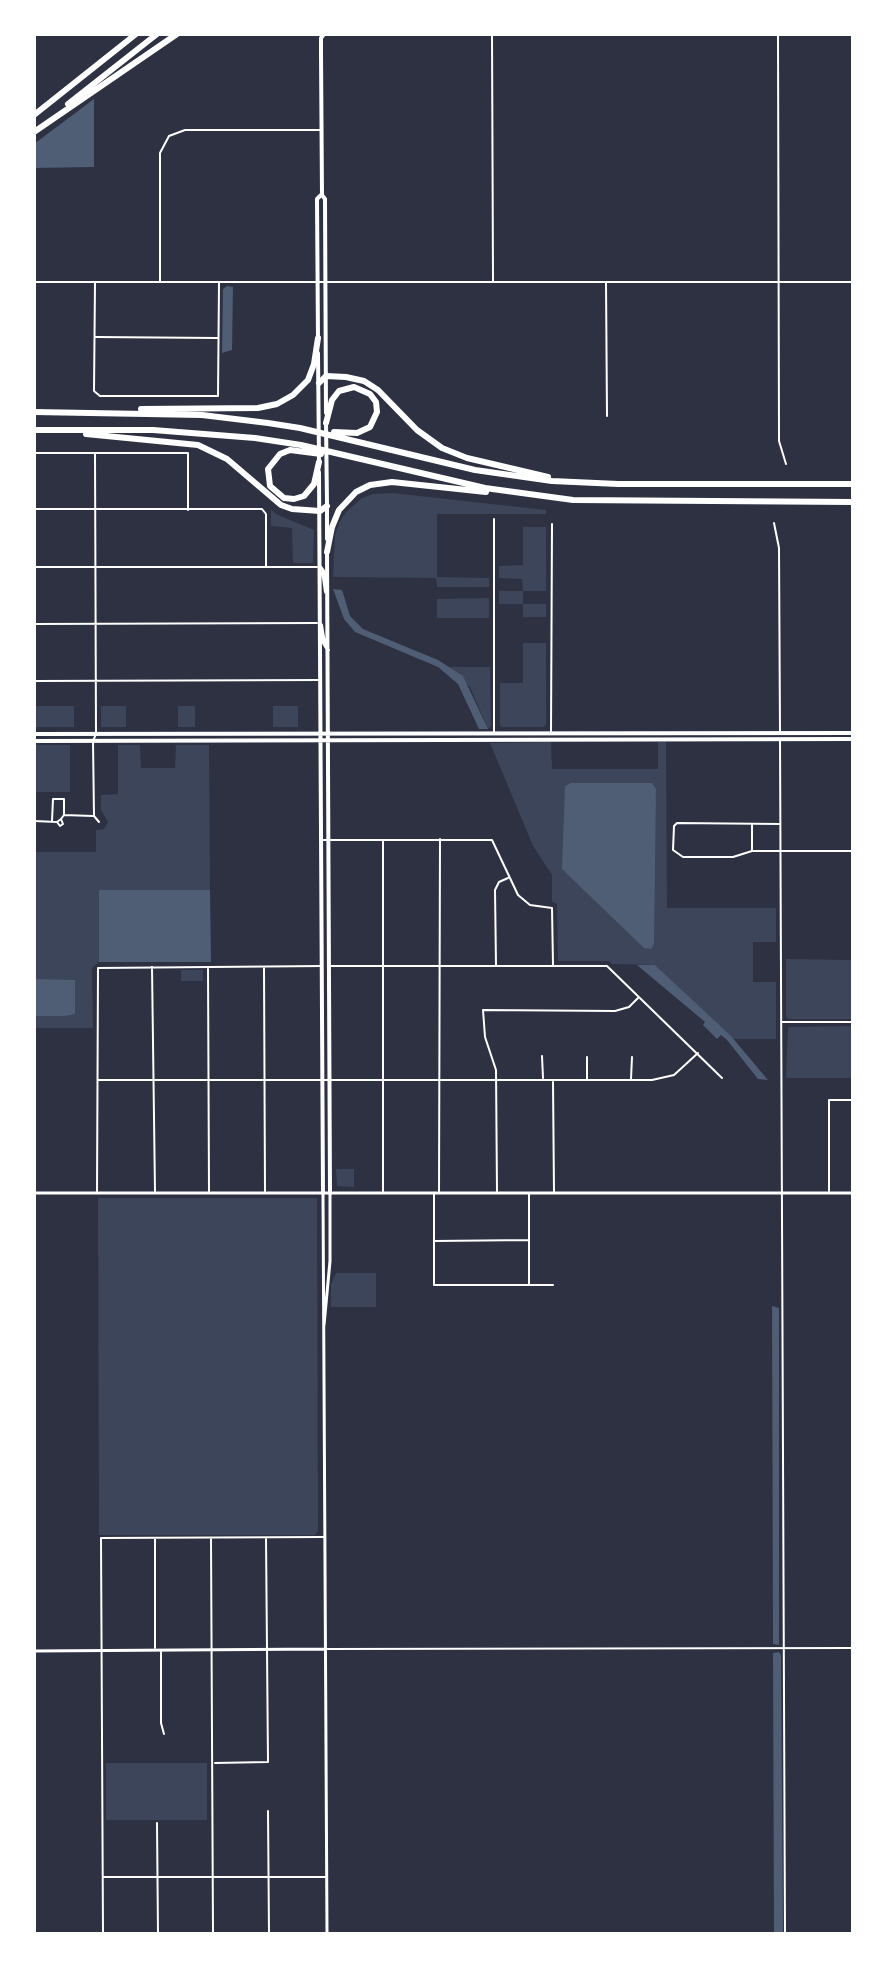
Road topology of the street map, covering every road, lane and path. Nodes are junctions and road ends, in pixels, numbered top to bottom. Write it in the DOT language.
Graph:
graph roads {
  1 [pos="136,34"];
  2 [pos="157,34"];
  3 [pos="177,34"];
  4 [pos="492,34"];
  5 [pos="778,34"];
  6 [pos="321,35"];
  7 [pos="34,115"];
  8 [pos="321,130"];
  9 [pos="34,132"];
  10 [pos="322,195"];
  11 [pos="34,282"];
  12 [pos="95,282"];
  13 [pos="160,282"];
  14 [pos="219,282"];
  15 [pos="318,282"];
  16 [pos="326,282"];
  17 [pos="493,282"];
  18 [pos="606,282"];
  19 [pos="779,282"];
  20 [pos="853,282"];
  21 [pos="95,337"];
  22 [pos="218,338"];
  23 [pos="318,338"];
  24 [pos="326,376"];
  25 [pos="319,383"];
  26 [pos="34,412"];
  27 [pos="69,412"];
  28 [pos="607,416"];
  29 [pos="322,422"];
  30 [pos="34,430"];
  31 [pos="42,430"];
  32 [pos="311,430"];
  33 [pos="34,453"];
  34 [pos="95,453"];
  35 [pos="353,458"];
  36 [pos="323,464"];
  37 [pos="786,464"];
  38 [pos="575,483"];
  39 [pos="853,484"];
  40 [pos="517,494"];
  41 [pos="853,502"];
  42 [pos="327,506"];
  43 [pos="34,509"];
  44 [pos="95,509"];
  45 [pos="188,510"];
  46 [pos="320,511"];
  47 [pos="494,519"];
  48 [pos="774,523"];
  49 [pos="552,524"];
  50 [pos="327,552"];
  51 [pos="34,567"];
  52 [pos="95,567"];
  53 [pos="266,567"];
  54 [pos="320,567"];
  55 [pos="328,594"];
  56 [pos="95,623"];
  57 [pos="320,623"];
  58 [pos="34,624"];
  59 [pos="328,650"];
  60 [pos="95,680"];
  61 [pos="321,680"];
  62 [pos="34,681"];
  63 [pos="321,733"];
  64 [pos="328,733"];
  65 [pos="853,733"];
  66 [pos="34,734"];
  67 [pos="96,734"];
  68 [pos="551,736"];
  69 [pos="780,736"];
  70 [pos="494,737"];
  71 [pos="853,739"];
  72 [pos="321,740"];
  73 [pos="328,740"];
  74 [pos="34,741"];
  75 [pos="93,741"];
  76 [pos="94,816"];
  77 [pos="62,817"];
  78 [pos="34,821"];
  79 [pos="54,822"];
  80 [pos="99,822"];
  81 [pos="752,823"];
  82 [pos="780,824"];
  83 [pos="440,839"];
  84 [pos="320,840"];
  85 [pos="327,840"];
  86 [pos="383,840"];
  87 [pos="752,851"];
  88 [pos="853,851"];
  89 [pos="780,852"];
  90 [pos="509,877"];
  91 [pos="152,966"];
  92 [pos="320,966"];
  93 [pos="328,966"];
  94 [pos="383,966"];
  95 [pos="439,966"];
  96 [pos="496,966"];
  97 [pos="553,966"];
  98 [pos="208,967"];
  99 [pos="264,967"];
  100 [pos="639,997"];
  101 [pos="781,1022"];
  102 [pos="853,1022"];
  103 [pos="698,1053"];
  104 [pos="542,1056"];
  105 [pos="587,1057"];
  106 [pos="632,1057"];
  107 [pos="722,1078"];
  108 [pos="97,1080"];
  109 [pos="154,1080"];
  110 [pos="208,1080"];
  111 [pos="264,1080"];
  112 [pos="322,1080"];
  113 [pos="329,1080"];
  114 [pos="382,1080"];
  115 [pos="439,1080"];
  116 [pos="496,1080"];
  117 [pos="543,1080"];
  118 [pos="553,1080"];
  119 [pos="587,1080"];
  120 [pos="631,1080"];
  121 [pos="853,1100"];
  122 [pos="34,1193"];
  123 [pos="97,1193"];
  124 [pos="155,1193"];
  125 [pos="209,1193"];
  126 [pos="265,1193"];
  127 [pos="323,1193"];
  128 [pos="330,1193"];
  129 [pos="383,1193"];
  130 [pos="436,1193"];
  131 [pos="497,1193"];
  132 [pos="529,1193"];
  133 [pos="554,1193"];
  134 [pos="781,1193"];
  135 [pos="829,1193"];
  136 [pos="853,1193"];
  137 [pos="529,1240"];
  138 [pos="434,1241"];
  139 [pos="529,1285"];
  140 [pos="553,1285"];
  141 [pos="323,1331"];
  142 [pos="155,1537"];
  143 [pos="211,1537"];
  144 [pos="266,1537"];
  145 [pos="324,1537"];
  146 [pos="784,1648"];
  147 [pos="853,1648"];
  148 [pos="267,1649"];
  149 [pos="325,1649"];
  150 [pos="101,1650"];
  151 [pos="158,1650"];
  152 [pos="211,1650"];
  153 [pos="34,1651"];
  154 [pos="164,1734"];
  155 [pos="213,1763"];
  156 [pos="268,1811"];
  157 [pos="157,1823"];
  158 [pos="103,1877"];
  159 [pos="157,1877"];
  160 [pos="213,1877"];
  161 [pos="269,1877"];
  162 [pos="326,1877"];
  163 [pos="103,1934"];
  164 [pos="158,1934"];
  165 [pos="213,1934"];
  166 [pos="269,1934"];
  167 [pos="327,1934"];
  168 [pos="785,1934"];
  1 -- 7 [label="highway"];
  2 -- 9 [label="highway"];
  3 -- 9 [label="highway"];
  4 -- 17 [label="street"];
  5 -- 19 [label="street"];
  6 -- 8 [label="main road"];
  8 -- 10 [label="main road"];
  8 -- 13 [label="street"];
  10 -- 15 [label="main road"];
  10 -- 16 [label="main road"];
  11 -- 12 [label="street"];
  12 -- 13 [label="street"];
  12 -- 21 [label="street"];
  13 -- 14 [label="street"];
  14 -- 15 [label="street"];
  14 -- 22 [label="street"];
  15 -- 16 [label="street"];
  15 -- 23 [label="main road"];
  16 -- 17 [label="street"];
  16 -- 24 [label="main road"];
  17 -- 18 [label="street"];
  18 -- 19 [label="street"];
  18 -- 28 [label="street"];
  19 -- 20 [label="street"];
  19 -- 37 [label="street"];
  21 -- 22 [label="street"];
  21 -- 22 [label="street"];
  23 -- 25 [label="main road"];
  23 -- 27 [label="highway"];
  24 -- 25 [label="highway"];
  24 -- 29 [label="main road"];
  24 -- 38 [label="highway"];
  25 -- 29 [label="main road"];
  26 -- 27 [label="highway"];
  27 -- 32 [label="highway"];
  29 -- 32 [label="highway"];
  29 -- 36 [label="main road"];
  30 -- 31 [label="highway"];
  31 -- 35 [label="highway"];
  31 -- 46 [label="highway"];
  32 -- 38 [label="highway"];
  33 -- 34 [label="street"];
  34 -- 44 [label="street"];
  34 -- 45 [label="street"];
  35 -- 36 [label="highway"];
  35 -- 40 [label="highway"];
  36 -- 42 [label="main road"];
  36 -- 46 [label="main road"];
  38 -- 39 [label="highway"];
  40 -- 41 [label="highway"];
  40 -- 50 [label="highway"];
  42 -- 46 [label="highway"];
  42 -- 50 [label="main road"];
  43 -- 44 [label="street"];
  44 -- 45 [label="street"];
  44 -- 52 [label="street"];
  45 -- 53 [label="street"];
  46 -- 54 [label="main road"];
  47 -- 70 [label="street"];
  48 -- 69 [label="street"];
  49 -- 68 [label="street"];
  50 -- 55 [label="main road"];
  51 -- 52 [label="street"];
  52 -- 53 [label="street"];
  52 -- 56 [label="street"];
  53 -- 54 [label="street"];
  54 -- 55 [label="main road"];
  54 -- 57 [label="main road"];
  55 -- 59 [label="main road"];
  56 -- 57 [label="street"];
  56 -- 58 [label="street"];
  56 -- 60 [label="street"];
  57 -- 59 [label="main road"];
  57 -- 61 [label="main road"];
  59 -- 64 [label="main road"];
  60 -- 61 [label="street"];
  60 -- 62 [label="street"];
  60 -- 67 [label="street"];
  61 -- 63 [label="main road"];
  63 -- 64 [label="main road"];
  63 -- 67 [label="main road"];
  63 -- 72 [label="main road"];
  64 -- 70 [label="main road"];
  64 -- 73 [label="main road"];
  65 -- 69 [label="main road"];
  66 -- 67 [label="main road"];
  67 -- 75 [label="street"];
  68 -- 69 [label="main road"];
  68 -- 70 [label="main road"];
  69 -- 71 [label="main road"];
  69 -- 82 [label="street"];
  70 -- 73 [label="main road"];
  72 -- 73 [label="main road"];
  72 -- 75 [label="main road"];
  72 -- 84 [label="main road"];
  73 -- 85 [label="main road"];
  74 -- 75 [label="main road"];
  75 -- 76 [label="street"];
  76 -- 77 [label="street"];
  76 -- 80 [label="street"];
  77 -- 79 [label="street"];
  77 -- 79 [label="street"];
  77 -- 79 [label="street"];
  78 -- 79 [label="street"];
  81 -- 82 [label="street"];
  81 -- 87 [label="street"];
  81 -- 87 [label="street"];
  82 -- 89 [label="street"];
  83 -- 86 [label="street"];
  83 -- 90 [label="street"];
  83 -- 95 [label="street"];
  84 -- 85 [label="street"];
  84 -- 92 [label="main road"];
  85 -- 86 [label="street"];
  85 -- 93 [label="main road"];
  86 -- 94 [label="street"];
  87 -- 89 [label="street"];
  88 -- 89 [label="street"];
  89 -- 101 [label="street"];
  90 -- 96 [label="street"];
  90 -- 97 [label="street"];
  91 -- 98 [label="street"];
  91 -- 108 [label="street"];
  91 -- 109 [label="street"];
  92 -- 93 [label="street"];
  92 -- 99 [label="street"];
  92 -- 112 [label="main road"];
  93 -- 94 [label="street"];
  93 -- 113 [label="main road"];
  94 -- 95 [label="street"];
  94 -- 114 [label="street"];
  95 -- 96 [label="street"];
  95 -- 115 [label="street"];
  96 -- 97 [label="street"];
  97 -- 100 [label="street"];
  98 -- 99 [label="street"];
  98 -- 110 [label="street"];
  99 -- 111 [label="street"];
  100 -- 103 [label="street"];
  100 -- 116 [label="street"];
  101 -- 102 [label="street"];
  101 -- 134 [label="street"];
  103 -- 107 [label="street"];
  103 -- 120 [label="street"];
  104 -- 117 [label="street"];
  105 -- 119 [label="street"];
  106 -- 120 [label="street"];
  108 -- 109 [label="street"];
  108 -- 123 [label="street"];
  109 -- 110 [label="street"];
  109 -- 124 [label="street"];
  110 -- 111 [label="street"];
  110 -- 125 [label="street"];
  111 -- 112 [label="street"];
  111 -- 126 [label="street"];
  112 -- 113 [label="street"];
  112 -- 127 [label="main road"];
  113 -- 114 [label="street"];
  113 -- 128 [label="main road"];
  114 -- 115 [label="street"];
  114 -- 129 [label="street"];
  115 -- 116 [label="street"];
  115 -- 130 [label="street"];
  116 -- 117 [label="street"];
  116 -- 131 [label="street"];
  117 -- 118 [label="street"];
  118 -- 119 [label="street"];
  118 -- 133 [label="street"];
  119 -- 120 [label="street"];
  121 -- 135 [label="street"];
  122 -- 123 [label="street"];
  123 -- 124 [label="street"];
  124 -- 125 [label="street"];
  125 -- 126 [label="street"];
  126 -- 127 [label="street"];
  127 -- 128 [label="street"];
  127 -- 141 [label="street"];
  128 -- 129 [label="street"];
  128 -- 141 [label="street"];
  129 -- 130 [label="street"];
  130 -- 131 [label="street"];
  130 -- 138 [label="street"];
  131 -- 132 [label="street"];
  132 -- 133 [label="street"];
  132 -- 137 [label="street"];
  133 -- 134 [label="street"];
  134 -- 135 [label="street"];
  134 -- 146 [label="street"];
  135 -- 136 [label="street"];
  137 -- 138 [label="street"];
  137 -- 139 [label="street"];
  138 -- 139 [label="street"];
  139 -- 140 [label="street"];
  141 -- 145 [label="street"];
  142 -- 143 [label="street"];
  142 -- 150 [label="street"];
  142 -- 151 [label="street"];
  143 -- 144 [label="street"];
  143 -- 152 [label="street"];
  144 -- 145 [label="street"];
  144 -- 148 [label="street"];
  145 -- 149 [label="street"];
  146 -- 147 [label="street"];
  146 -- 149 [label="street"];
  146 -- 168 [label="street"];
  148 -- 149 [label="street"];
  148 -- 152 [label="street"];
  148 -- 155 [label="street"];
  149 -- 162 [label="street"];
  150 -- 151 [label="street"];
  150 -- 153 [label="street"];
  150 -- 158 [label="street"];
  151 -- 152 [label="street"];
  151 -- 154 [label="street"];
  152 -- 155 [label="street"];
  155 -- 160 [label="street"];
  156 -- 161 [label="street"];
  157 -- 159 [label="street"];
  158 -- 159 [label="street"];
  158 -- 163 [label="street"];
  159 -- 160 [label="street"];
  159 -- 164 [label="street"];
  160 -- 161 [label="street"];
  160 -- 165 [label="street"];
  161 -- 162 [label="street"];
  161 -- 166 [label="street"];
  162 -- 167 [label="street"];
}
